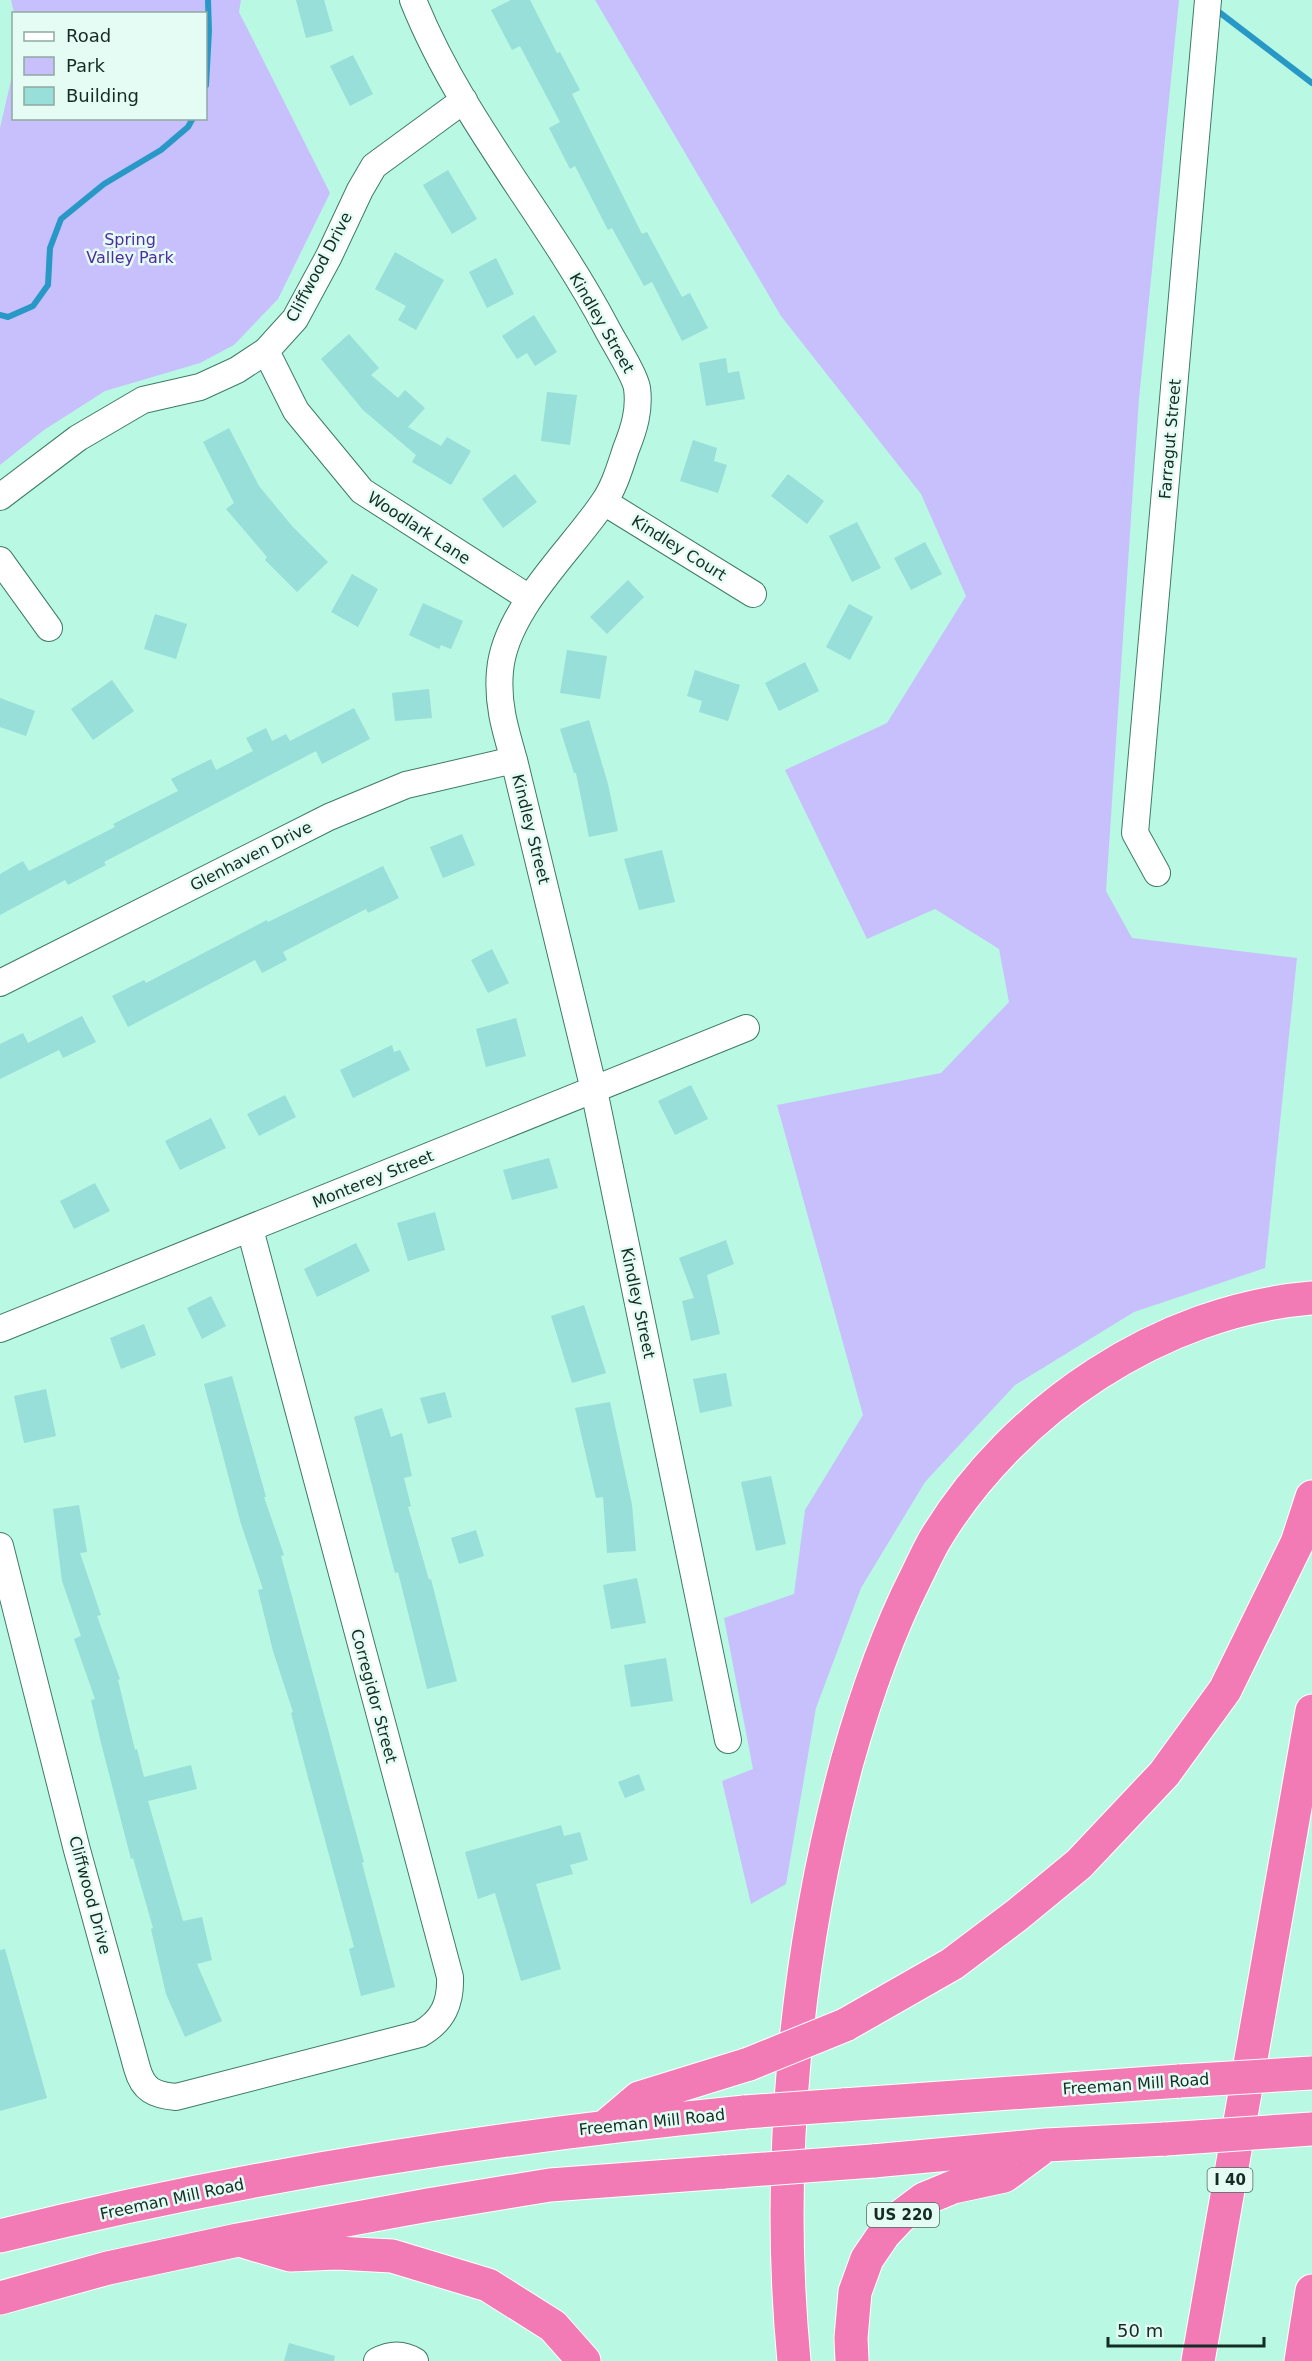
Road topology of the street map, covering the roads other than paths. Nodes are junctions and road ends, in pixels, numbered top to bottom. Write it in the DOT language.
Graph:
graph roads {
  1 [pos="413,0"];
  2 [pos="1208,0"];
  3 [pos="464,100"];
  4 [pos="266,351"];
  5 [pos="0,497"];
  6 [pos="604,502"];
  7 [pos="0,560"];
  8 [pos="753,594"];
  9 [pos="529,598"];
  10 [pos="49,628"];
  11 [pos="514,760"];
  12 [pos="1157,873"];
  13 [pos="0,983"];
  14 [pos="747,1028"];
  15 [pos="594,1090"];
  16 [pos="250,1229"];
  17 [pos="1309,1299"];
  18 [pos="0,1329"];
  19 [pos="1312,1497"];
  20 [pos="0,1545"];
  21 [pos="1312,1711"];
  22 [pos="728,1740"];
  23 [pos="300,2066"];
  24 [pos="1312,2073"];
  25 [pos="606,2126"];
  26 [pos="1312,2129"];
  27 [pos="1046,2145"];
  28 [pos="0,2236"];
  29 [pos="238,2240"];
  30 [pos="0,2298"];
  31 [pos="1311,2323"];
  32 [pos="377,2361"];
  33 [pos="415,2361"];
  34 [pos="584,2361"];
  35 [pos="794,2361"];
  36 [pos="852,2361"];
  37 [pos="1198,2361"];
  38 [pos="1301,2361"];
  39 [pos="1311,2361"];
  1 -- 3 [label="street, Kindley Street"];
  2 -- 12 [label="street, Farragut Street"];
  3 -- 4 [label="street, Cliffwood Drive"];
  3 -- 6 [label="street, Kindley Street"];
  4 -- 5 [label="street, Cliffwood Drive"];
  4 -- 9 [label="street, Woodlark Lane"];
  6 -- 8 [label="street, Kindley Court"];
  6 -- 9 [label="street, Kindley Street"];
  7 -- 10 [label="street"];
  9 -- 11 [label="street, Kindley Street"];
  11 -- 13 [label="street, Glenhaven Drive"];
  11 -- 15 [label="street, Kindley Street"];
  14 -- 15 [label="street, Monterey Street"];
  15 -- 16 [label="street, Monterey Street"];
  15 -- 22 [label="street, Kindley Street"];
  16 -- 18 [label="street, Monterey Street"];
  16 -- 23 [label="street, Corregidor Street"];
  17 -- 35 [label="highway"];
  19 -- 25 [label="highway, bridge"];
  20 -- 23 [label="street, Cliffwood Drive"];
  21 -- 37 [label="highway, I 40"];
  24 -- 25 [label="highway, Freeman Mill Road, bridge"];
  25 -- 28 [label="highway, Freeman Mill Road"];
  26 -- 27 [label="highway, bridge"];
  27 -- 29 [label="highway, bridge"];
  27 -- 36 [label="highway, US 220"];
  29 -- 30 [label="highway"];
  29 -- 34 [label="highway"];
  31 -- 38 [label="highway"];
  31 -- 39 [label="highway"];
  32 -- 33 [label="street"];
}
